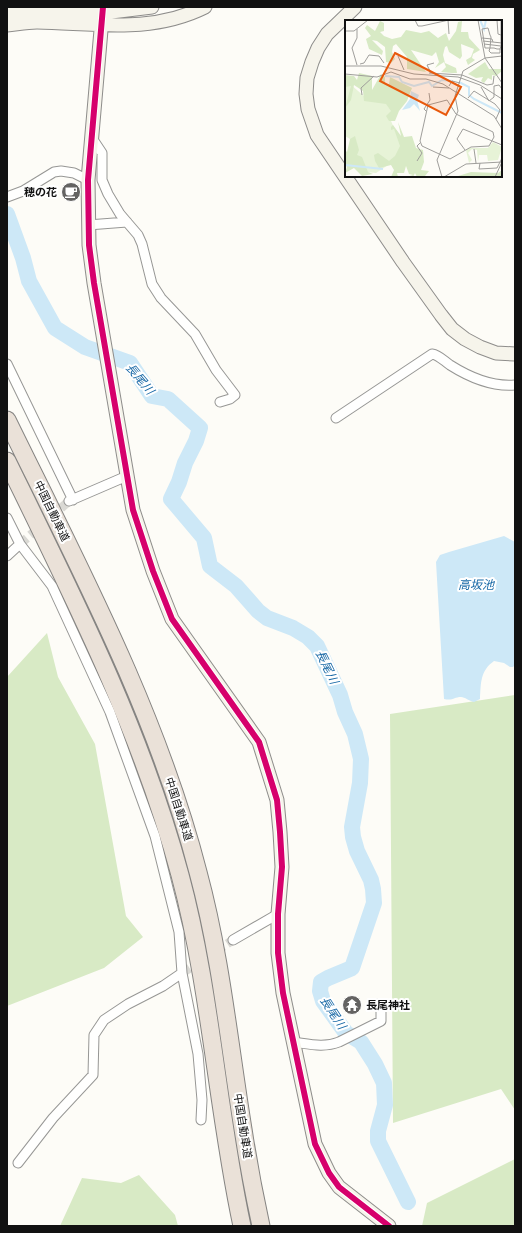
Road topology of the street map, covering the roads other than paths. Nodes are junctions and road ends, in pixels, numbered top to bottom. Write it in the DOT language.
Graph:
graph roads {
  1 [pos="152,7"];
  2 [pos="205,7"];
  3 [pos="355,7"];
  4 [pos="7,13"];
  5 [pos="103,15"];
  6 [pos="7,24"];
  7 [pos="92,138"];
  8 [pos="345,176"];
  9 [pos="345,177"];
  10 [pos="88,180"];
  11 [pos="7,197"];
  12 [pos="127,222"];
  13 [pos="88,225"];
  14 [pos="515,354"];
  15 [pos="7,364"];
  16 [pos="515,384"];
  17 [pos="220,402"];
  18 [pos="336,418"];
  19 [pos="7,420"];
  20 [pos="7,461"];
  21 [pos="127,476"];
  22 [pos="7,518"];
  23 [pos="20,544"];
  24 [pos="7,556"];
  25 [pos="278,914"];
  26 [pos="233,940"];
  27 [pos="182,973"];
  28 [pos="378,1004"];
  29 [pos="293,1042"];
  30 [pos="218,1092"];
  31 [pos="201,1120"];
  32 [pos="18,1163"];
  33 [pos="230,1226"];
  34 [pos="242,1226"];
  35 [pos="261,1226"];
  36 [pos="389,1226"];
  1 -- 5 [label="street"];
  2 -- 5 [label="street"];
  3 -- 8 [label="street"];
  4 -- 5 [label="street"];
  5 -- 6 [label="street"];
  5 -- 7 [label="street"];
  7 -- 10 [label="street"];
  7 -- 12 [label="street"];
  9 -- 14 [label="street"];
  10 -- 11 [label="street"];
  10 -- 13 [label="street"];
  12 -- 13 [label="street"];
  12 -- 17 [label="street"];
  13 -- 21 [label="street"];
  15 -- 21 [label="street"];
  16 -- 18 [label="street"];
  19 -- 35 [label="highway, 中国自動車道"];
  20 -- 30 [label="highway, 中国自動車道"];
  21 -- 25 [label="street"];
  22 -- 23 [label="street"];
  23 -- 24 [label="street"];
  23 -- 27 [label="street"];
  25 -- 26 [label="street"];
  25 -- 29 [label="street"];
  27 -- 31 [label="street"];
  27 -- 32 [label="street"];
  28 -- 29 [label="street"];
  29 -- 36 [label="street"];
  30 -- 33 [label="highway"];
  30 -- 34 [label="highway, 中国自動車道"];
}
